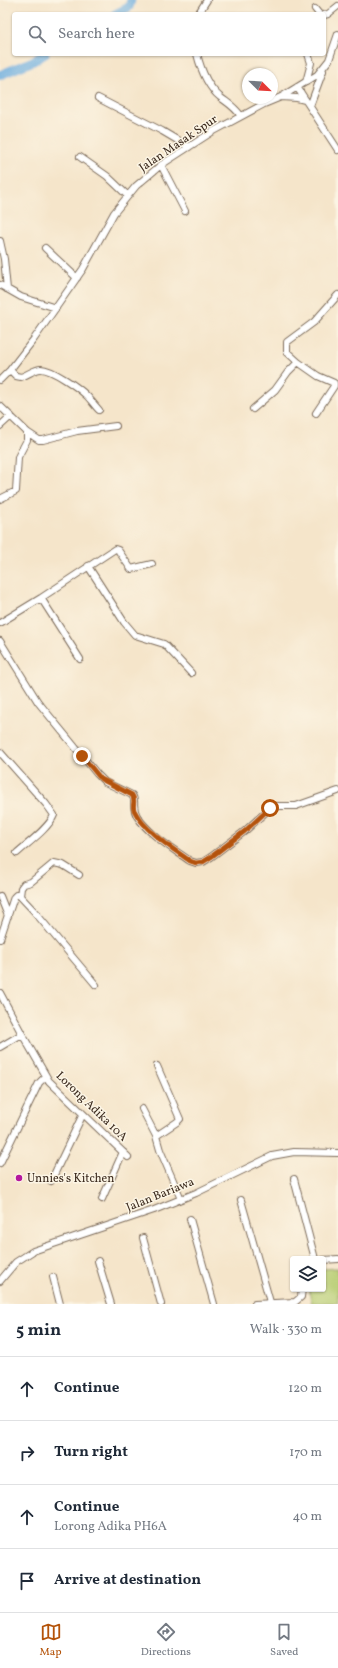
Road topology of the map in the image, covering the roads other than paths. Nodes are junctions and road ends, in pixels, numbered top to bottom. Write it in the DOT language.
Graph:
graph roads {
  1 [pos="207,0"];
  2 [pos="338,6"];
  3 [pos="199,12"];
  4 [pos="326,14"];
  5 [pos="338,34"];
  6 [pos="198,56"];
  7 [pos="309,56"];
  8 [pos="324,68"];
  9 [pos="306,82"];
  10 [pos="297,87"];
  11 [pos="281,97"];
  12 [pos="98,98"];
  13 [pos="305,100"];
  14 [pos="310,106"];
  15 [pos="241,116"];
  16 [pos="335,140"];
  17 [pos="189,147"];
  18 [pos="338,150"];
  19 [pos="80,157"];
  20 [pos="161,165"];
  21 [pos="128,196"];
  22 [pos="185,211"];
  23 [pos="0,241"];
  24 [pos="45,248"];
  25 [pos="77,278"];
  26 [pos="0,285"];
  27 [pos="7,288"];
  28 [pos="338,295"];
  29 [pos="56,308"];
  30 [pos="298,362"];
  31 [pos="10,370"];
  32 [pos="0,380"];
  33 [pos="0,406"];
  34 [pos="253,409"];
  35 [pos="99,410"];
  36 [pos="316,413"];
  37 [pos="11,416"];
  38 [pos="0,426"];
  39 [pos="116,426"];
  40 [pos="27,432"];
  41 [pos="0,499"];
  42 [pos="152,564"];
  43 [pos="88,566"];
  44 [pos="41,598"];
  45 [pos="0,622"];
  46 [pos="0,641"];
  47 [pos="80,659"];
  48 [pos="191,673"];
  49 [pos="0,752"];
  50 [pos="338,791"];
  51 [pos="17,852"];
  52 [pos="79,875"];
  53 [pos="0,896"];
  54 [pos="20,896"];
  55 [pos="8,916"];
  56 [pos="0,939"];
  57 [pos="96,985"];
  58 [pos="0,993"];
  59 [pos="22,1034"];
  60 [pos="0,1047"];
  61 [pos="157,1066"];
  62 [pos="44,1073"];
  63 [pos="142,1109"];
  64 [pos="83,1114"];
  65 [pos="156,1136"];
  66 [pos="122,1152"];
  67 [pos="338,1153"];
  68 [pos="128,1157"];
  69 [pos="0,1163"];
  70 [pos="294,1179"];
  71 [pos="51,1181"];
  72 [pos="102,1199"];
  73 [pos="181,1200"];
  74 [pos="241,1200"];
  75 [pos="190,1219"];
  76 [pos="143,1238"];
  77 [pos="314,1256"];
  78 [pos="338,1259"];
  79 [pos="326,1260"];
  80 [pos="98,1261"];
  81 [pos="53,1277"];
  82 [pos="0,1281"];
  83 [pos="301,1292"];
  84 [pos="270,1302"];
  85 [pos="60,1304"];
  86 [pos="111,1304"];
  87 [pos="161,1304"];
  88 [pos="214,1304"];
  89 [pos="255,1304"];
  1 -- 3 [label="street"];
  2 -- 4 [label="street"];
  5 -- 8 [label="street, Jalan Masak Spur"];
  6 -- 15 [label="street"];
  7 -- 9 [label="street"];
  8 -- 9 [label="street, Jalan Masak Spur"];
  8 -- 14 [label="street"];
  9 -- 10 [label="street, Jalan Masak Spur"];
  10 -- 11 [label="street, Jalan Masak Spur"];
  10 -- 13 [label="street"];
  11 -- 13 [label="street"];
  11 -- 15 [label="street, Jalan Masak Spur"];
  12 -- 17 [label="street"];
  13 -- 14 [label="street"];
  14 -- 16 [label="street"];
  15 -- 17 [label="street, Jalan Masak Spur"];
  16 -- 18 [label="street"];
  17 -- 20 [label="street, Jalan Masak Spur"];
  19 -- 21 [label="street"];
  20 -- 21 [label="street, Jalan Masak Spur"];
  20 -- 22 [label="street"];
  21 -- 25 [label="street, Jalan Masak Spur"];
  23 -- 27 [label="street"];
  24 -- 25 [label="street"];
  25 -- 29 [label="street, Jalan Masak Spur"];
  26 -- 27 [label="street"];
  27 -- 29 [label="street"];
  28 -- 30 [label="street"];
  29 -- 31 [label="street, Jalan Masak Spur"];
  30 -- 34 [label="street"];
  30 -- 36 [label="street"];
  31 -- 32 [label="street, Jalan Masak Spur"];
  31 -- 35 [label="street"];
  33 -- 37 [label="street"];
  37 -- 38 [label="street"];
  37 -- 40 [label="street"];
  39 -- 40 [label="street"];
  40 -- 41 [label="street"];
  42 -- 43 [label="street"];
  43 -- 44 [label="street"];
  43 -- 48 [label="street"];
  44 -- 45 [label="street"];
  44 -- 47 [label="street"];
  46 -- 50 [label="street"];
  49 -- 51 [label="street"];
  52 -- 54 [label="street"];
  53 -- 55 [label="street"];
  54 -- 55 [label="street"];
  54 -- 57 [label="street"];
  55 -- 56 [label="street"];
  58 -- 59 [label="street, Lorong Adika 10A"];
  59 -- 60 [label="street"];
  59 -- 62 [label="street, Lorong Adika 10A"];
  61 -- 65 [label="street"];
  62 -- 64 [label="street, Lorong Adika 10A"];
  62 -- 69 [label="street"];
  63 -- 65 [label="street"];
  64 -- 66 [label="street, Lorong Adika 10A"];
  64 -- 71 [label="street"];
  65 -- 73 [label="street"];
  66 -- 68 [label="street, Lorong Adika 10A"];
  66 -- 72 [label="street"];
  67 -- 73 [label="street, Jalan Bariawa"];
  70 -- 77 [label="street"];
  73 -- 82 [label="street, Jalan Bariawa"];
  74 -- 84 [label="street"];
  75 -- 88 [label="street"];
  76 -- 87 [label="street"];
  78 -- 79 [label="street"];
  80 -- 86 [label="street"];
  81 -- 85 [label="street"];
  83 -- 84 [label="street"];
  84 -- 89 [label="street"];
}
